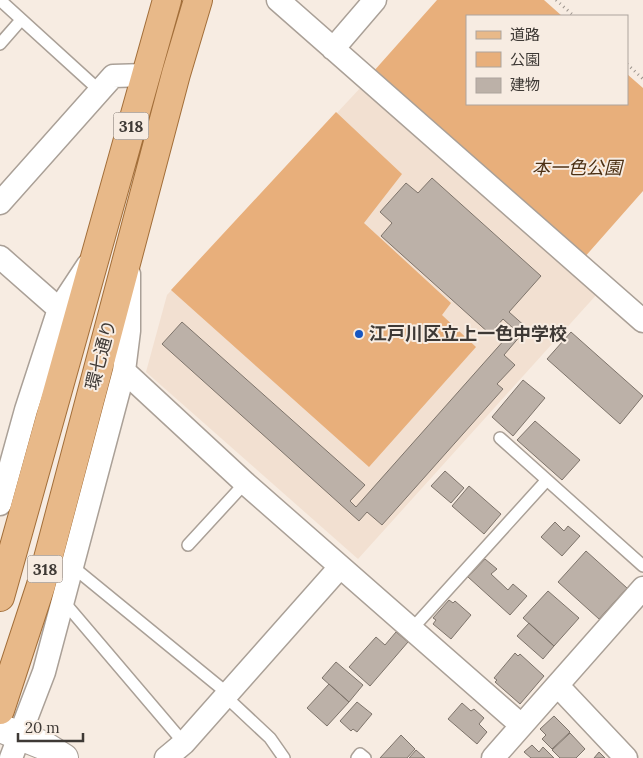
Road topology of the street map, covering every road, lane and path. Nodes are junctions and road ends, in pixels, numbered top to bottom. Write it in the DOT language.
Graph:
graph roads {
  1 [pos="0,0"];
  2 [pos="167,0"];
  3 [pos="198,0"];
  4 [pos="278,0"];
  5 [pos="375,0"];
  6 [pos="556,0"];
  7 [pos="573,15"];
  8 [pos="21,20"];
  9 [pos="0,44"];
  10 [pos="333,48"];
  11 [pos="628,65"];
  12 [pos="146,75"];
  13 [pos="643,79"];
  14 [pos="100,91"];
  15 [pos="0,203"];
  16 [pos="130,245"];
  17 [pos="95,252"];
  18 [pos="0,257"];
  19 [pos="59,308"];
  20 [pos="643,321"];
  21 [pos="124,371"];
  22 [pos="500,438"];
  23 [pos="546,481"];
  24 [pos="245,483"];
  25 [pos="0,502"];
  26 [pos="188,545"];
  27 [pos="643,566"];
  28 [pos="73,567"];
  29 [pos="340,567"];
  30 [pos="643,588"];
  31 [pos="0,597"];
  32 [pos="64,602"];
  33 [pos="411,630"];
  34 [pos="558,686"];
  35 [pos="224,695"];
  36 [pos="0,710"];
  37 [pos="521,725"];
  38 [pos="11,740"];
  39 [pos="184,743"];
  40 [pos="281,757"];
  41 [pos="64,758"];
  42 [pos="166,758"];
  43 [pos="357,758"];
  44 [pos="365,758"];
  45 [pos="493,758"];
  46 [pos="626,758"];
  1 -- 8 [label="lane"];
  2 -- 12 [label="main road, 環七通り / 318"];
  3 -- 16 [label="main road, 環七通り / 318"];
  4 -- 10 [label="street"];
  5 -- 10 [label="street"];
  6 -- 7 [label="path"];
  8 -- 9 [label="lane"];
  8 -- 14 [label="lane"];
  10 -- 20 [label="street"];
  11 -- 13 [label="path"];
  12 -- 14 [label="street"];
  12 -- 17 [label="main road, 環七通り / 318"];
  14 -- 15 [label="street"];
  16 -- 21 [label="street"];
  16 -- 36 [label="main road, 環七通り / 318"];
  17 -- 19 [label="street"];
  17 -- 31 [label="main road, 環七通り / 318"];
  18 -- 19 [label="street"];
  19 -- 25 [label="street"];
  21 -- 24 [label="street"];
  21 -- 28 [label="street"];
  22 -- 23 [label="lane"];
  23 -- 27 [label="lane"];
  23 -- 33 [label="lane"];
  24 -- 26 [label="lane"];
  24 -- 29 [label="street"];
  28 -- 32 [label="street"];
  28 -- 35 [label="lane"];
  29 -- 33 [label="street"];
  29 -- 35 [label="street"];
  30 -- 34 [label="street"];
  32 -- 38 [label="street"];
  32 -- 39 [label="lane"];
  33 -- 37 [label="street"];
  34 -- 37 [label="street"];
  34 -- 46 [label="street"];
  35 -- 39 [label="street"];
  35 -- 40 [label="lane"];
  37 -- 45 [label="street"];
  38 -- 41 [label="street"];
  39 -- 42 [label="street"];
  43 -- 44 [label="lane"];
}
